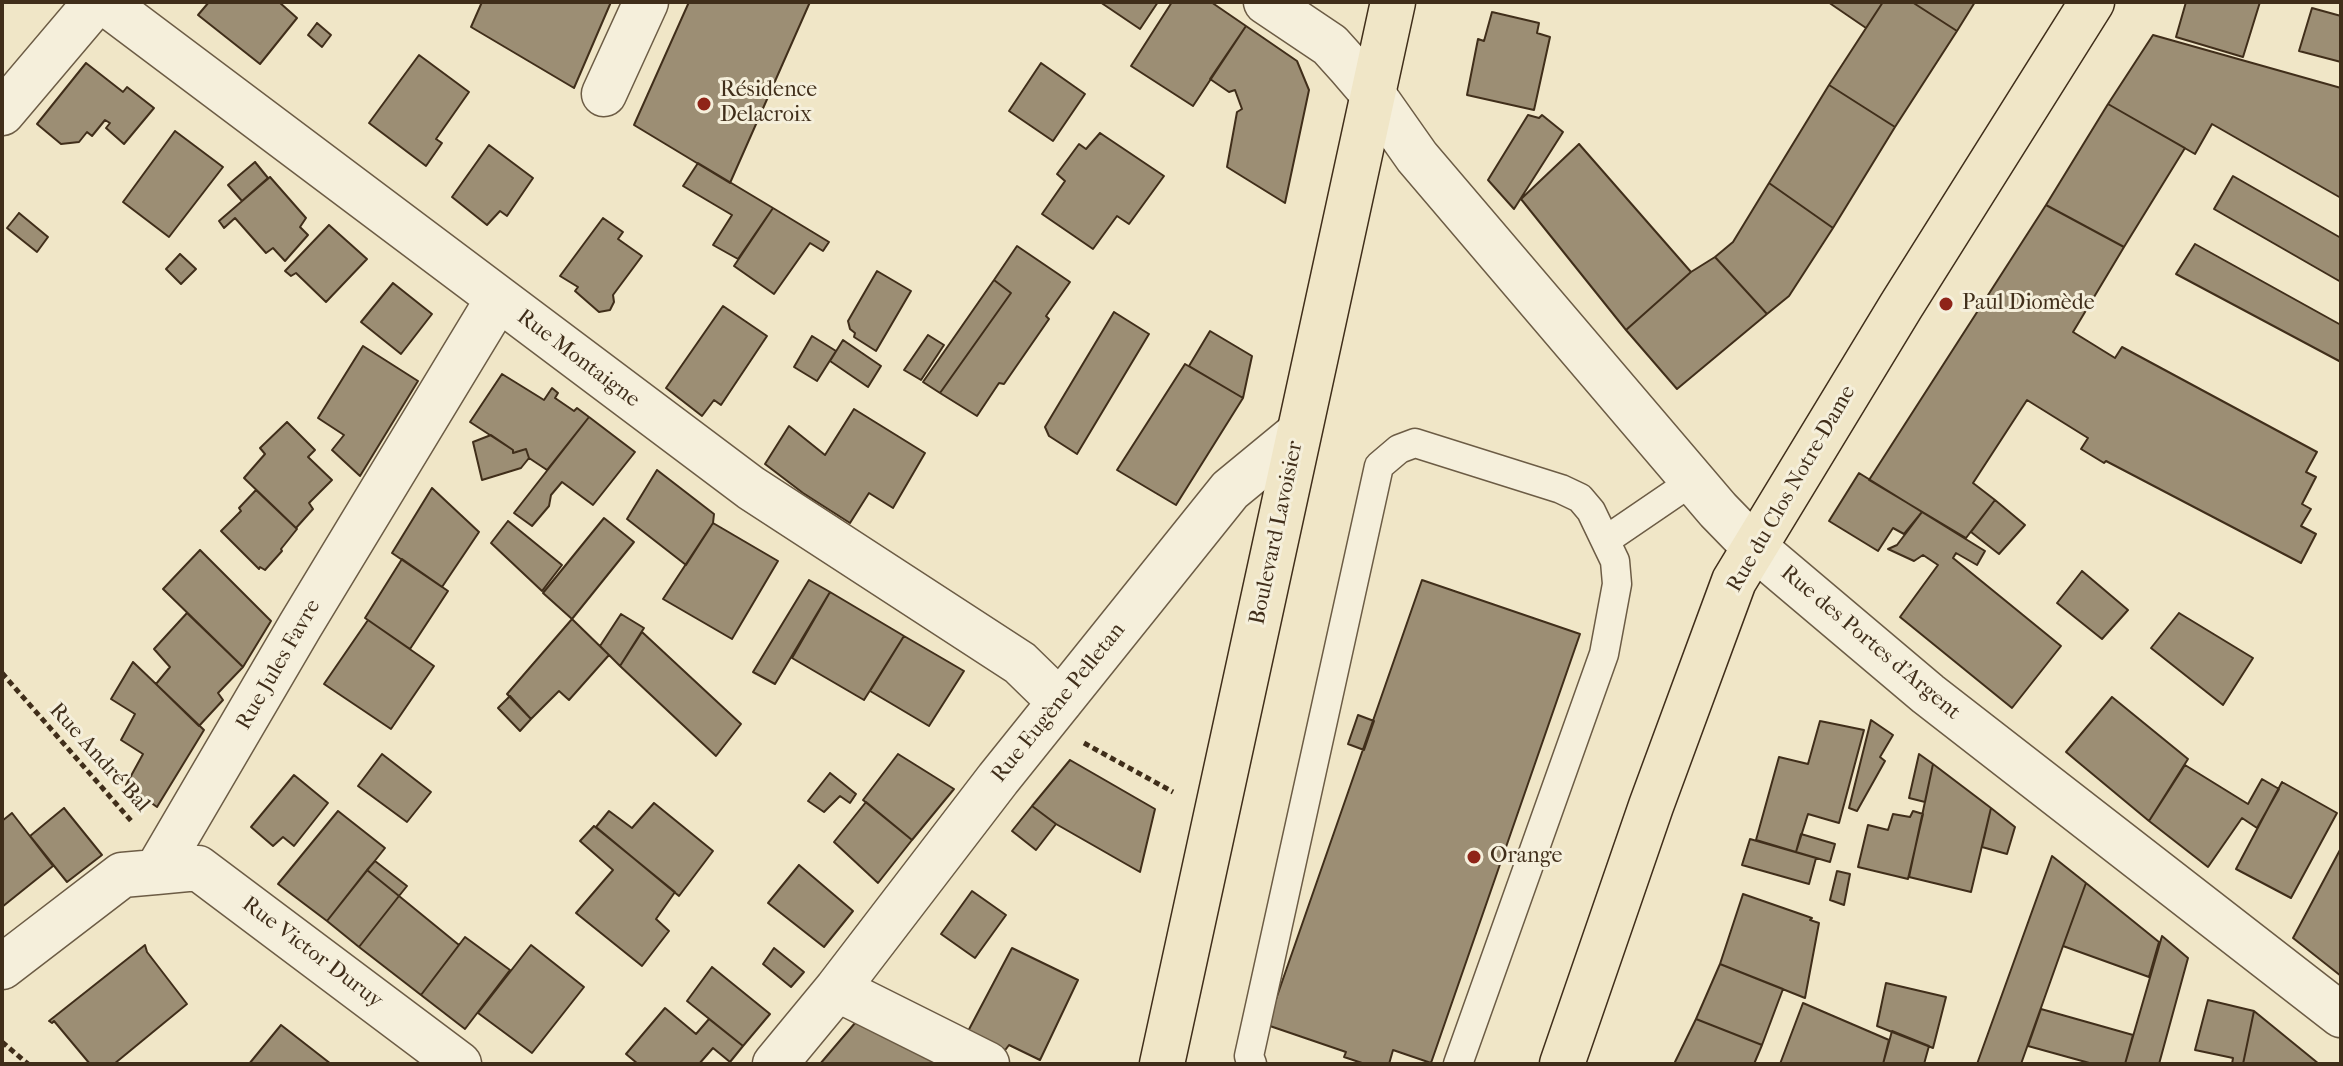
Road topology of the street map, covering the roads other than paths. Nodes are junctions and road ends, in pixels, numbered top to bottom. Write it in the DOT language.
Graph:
graph roads {
  1 [pos="96,2"];
  2 [pos="104,2"];
  3 [pos="646,2"];
  4 [pos="1266,2"];
  5 [pos="1393,2"];
  6 [pos="2092,2"];
  7 [pos="1372,93"];
  8 [pos="604,94"];
  9 [pos="2,113"];
  10 [pos="498,299"];
  11 [pos="1298,434"];
  12 [pos="1694,480"];
  13 [pos="1606,540"];
  14 [pos="1754,547"];
  15 [pos="1060,702"];
  16 [pos="156,872"];
  17 [pos="2,967"];
  18 [pos="837,989"];
  19 [pos="2341,1015"];
  20 [pos="459,1064"];
  21 [pos="775,1064"];
  22 [pos="987,1064"];
  23 [pos="1162,1064"];
  24 [pos="1252,1064"];
  25 [pos="1458,1064"];
  26 [pos="1562,1064"];
  1 -- 9 [label="street"];
  2 -- 10 [label="street, Rue Montaigne"];
  3 -- 8 [label="street"];
  4 -- 7 [label="street, Rue des Portes d'Argent"];
  5 -- 7 [label="main road, Boulevard Lavoisier"];
  6 -- 14 [label="main road, Rue du Clos Notre-Dame"];
  7 -- 11 [label="main road, Boulevard Lavoisier"];
  7 -- 12 [label="street, Rue des Portes d'Argent"];
  10 -- 15 [label="street, Rue Montaigne"];
  10 -- 16 [label="street, Rue Jules Favre"];
  11 -- 15 [label="street, Rue Eugène Pelletan"];
  11 -- 23 [label="main road, Boulevard Lavoisier"];
  12 -- 13 [label="lane"];
  12 -- 14 [label="street, Rue des Portes d'Argent"];
  13 -- 24 [label="lane"];
  13 -- 25 [label="lane"];
  14 -- 19 [label="street, Rue des Portes d'Argent"];
  14 -- 26 [label="main road, Rue du Clos Notre-Dame"];
  15 -- 18 [label="street, Rue Eugène Pelletan"];
  16 -- 17 [label="street"];
  16 -- 20 [label="street, Rue Victor Duruy"];
  18 -- 21 [label="street, Rue Eugène Pelletan"];
  18 -- 22 [label="street"];
}
